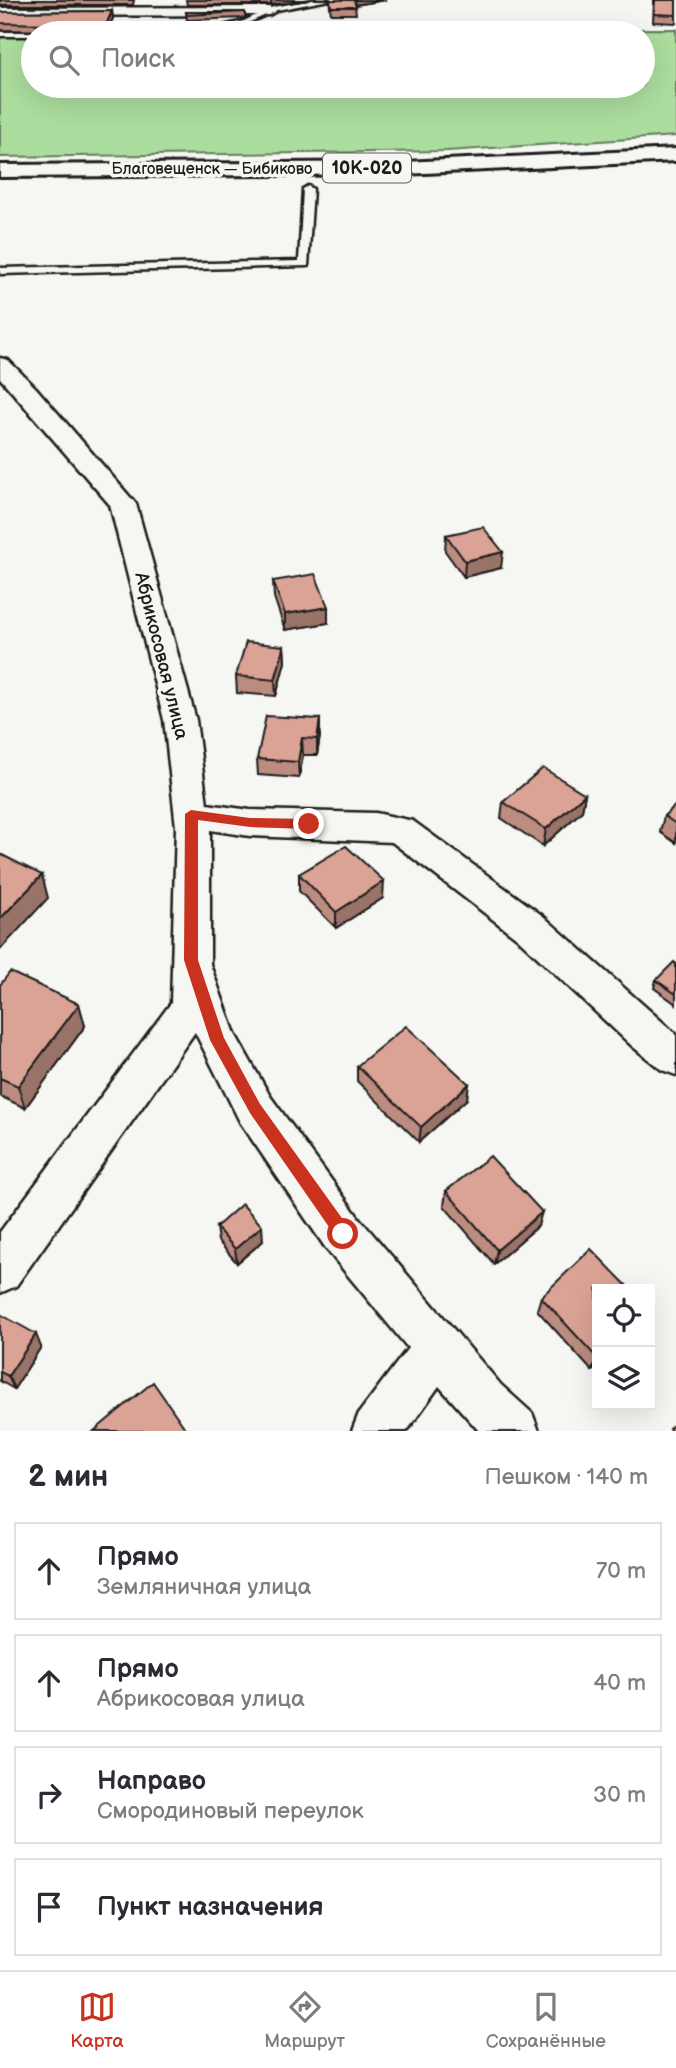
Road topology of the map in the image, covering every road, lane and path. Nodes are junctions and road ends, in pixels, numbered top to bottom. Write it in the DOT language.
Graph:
graph roads {
  1 [pos="326,0"];
  2 [pos="270,11"];
  3 [pos="0,12"];
  4 [pos="248,21"];
  5 [pos="0,34"];
  6 [pos="21,34"];
  7 [pos="676,155"];
  8 [pos="0,171"];
  9 [pos="309,189"];
  10 [pos="0,271"];
  11 [pos="0,365"];
  12 [pos="191,814"];
  13 [pos="191,960"];
  14 [pos="676,1057"];
  15 [pos="0,1270"];
  16 [pos="438,1347"];
  17 [pos="377,1431"];
  18 [pos="514,1431"];
  1 -- 2 [label="lane"];
  2 -- 3 [label="street"];
  2 -- 4 [label="lane"];
  5 -- 6 [label="lane"];
  7 -- 8 [label="main road, Благовещенск — Бибиково / 10К-020"];
  9 -- 10 [label="lane"];
  11 -- 12 [label="street, Абрикосовая улица"];
  12 -- 13 [label="street, Абрикосовая улица"];
  12 -- 14 [label="street"];
  13 -- 15 [label="street, Абрикосовая улица"];
  13 -- 16 [label="street"];
  16 -- 17 [label="street"];
  16 -- 18 [label="street"];
}
